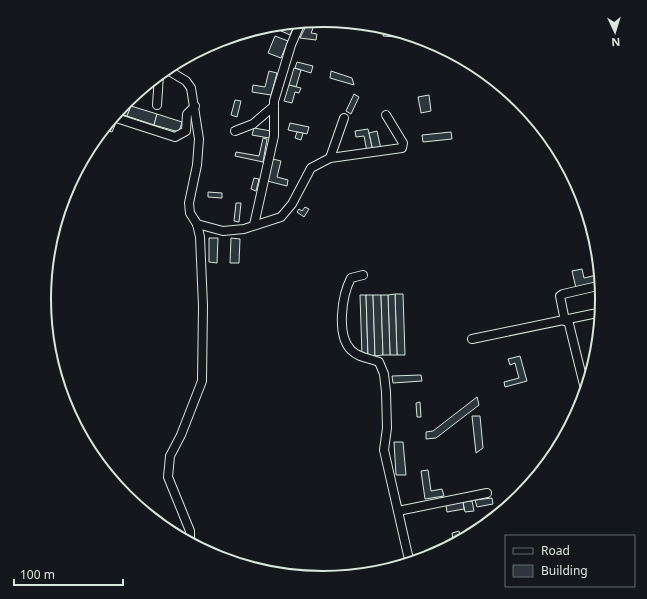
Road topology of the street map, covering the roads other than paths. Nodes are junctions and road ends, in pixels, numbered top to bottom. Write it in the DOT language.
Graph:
graph roads {
  1 [pos="298,28"];
  2 [pos="172,73"];
  3 [pos="158,83"];
  4 [pos="157,105"];
  5 [pos="195,106"];
  6 [pos="274,106"];
  7 [pos="386,115"];
  8 [pos="344,118"];
  9 [pos="119,120"];
  10 [pos="235,131"];
  11 [pos="330,158"];
  12 [pos="197,224"];
  13 [pos="254,225"];
  14 [pos="363,275"];
  15 [pos="595,287"];
  16 [pos="595,314"];
  17 [pos="567,320"];
  18 [pos="472,339"];
  19 [pos="583,383"];
  20 [pos="487,493"];
  21 [pos="398,511"];
  22 [pos="190,537"];
  23 [pos="409,559"];
  1 -- 6 [label="street"];
  2 -- 5 [label="street"];
  3 -- 4 [label="street"];
  5 -- 9 [label="street"];
  5 -- 12 [label="street"];
  6 -- 10 [label="street"];
  6 -- 13 [label="street"];
  7 -- 11 [label="street"];
  8 -- 11 [label="street"];
  11 -- 13 [label="street"];
  12 -- 13 [label="street"];
  12 -- 22 [label="street"];
  14 -- 21 [label="street"];
  15 -- 17 [label="street"];
  16 -- 17 [label="street"];
  17 -- 18 [label="street"];
  17 -- 19 [label="street"];
  20 -- 21 [label="street"];
  21 -- 23 [label="street"];
}
